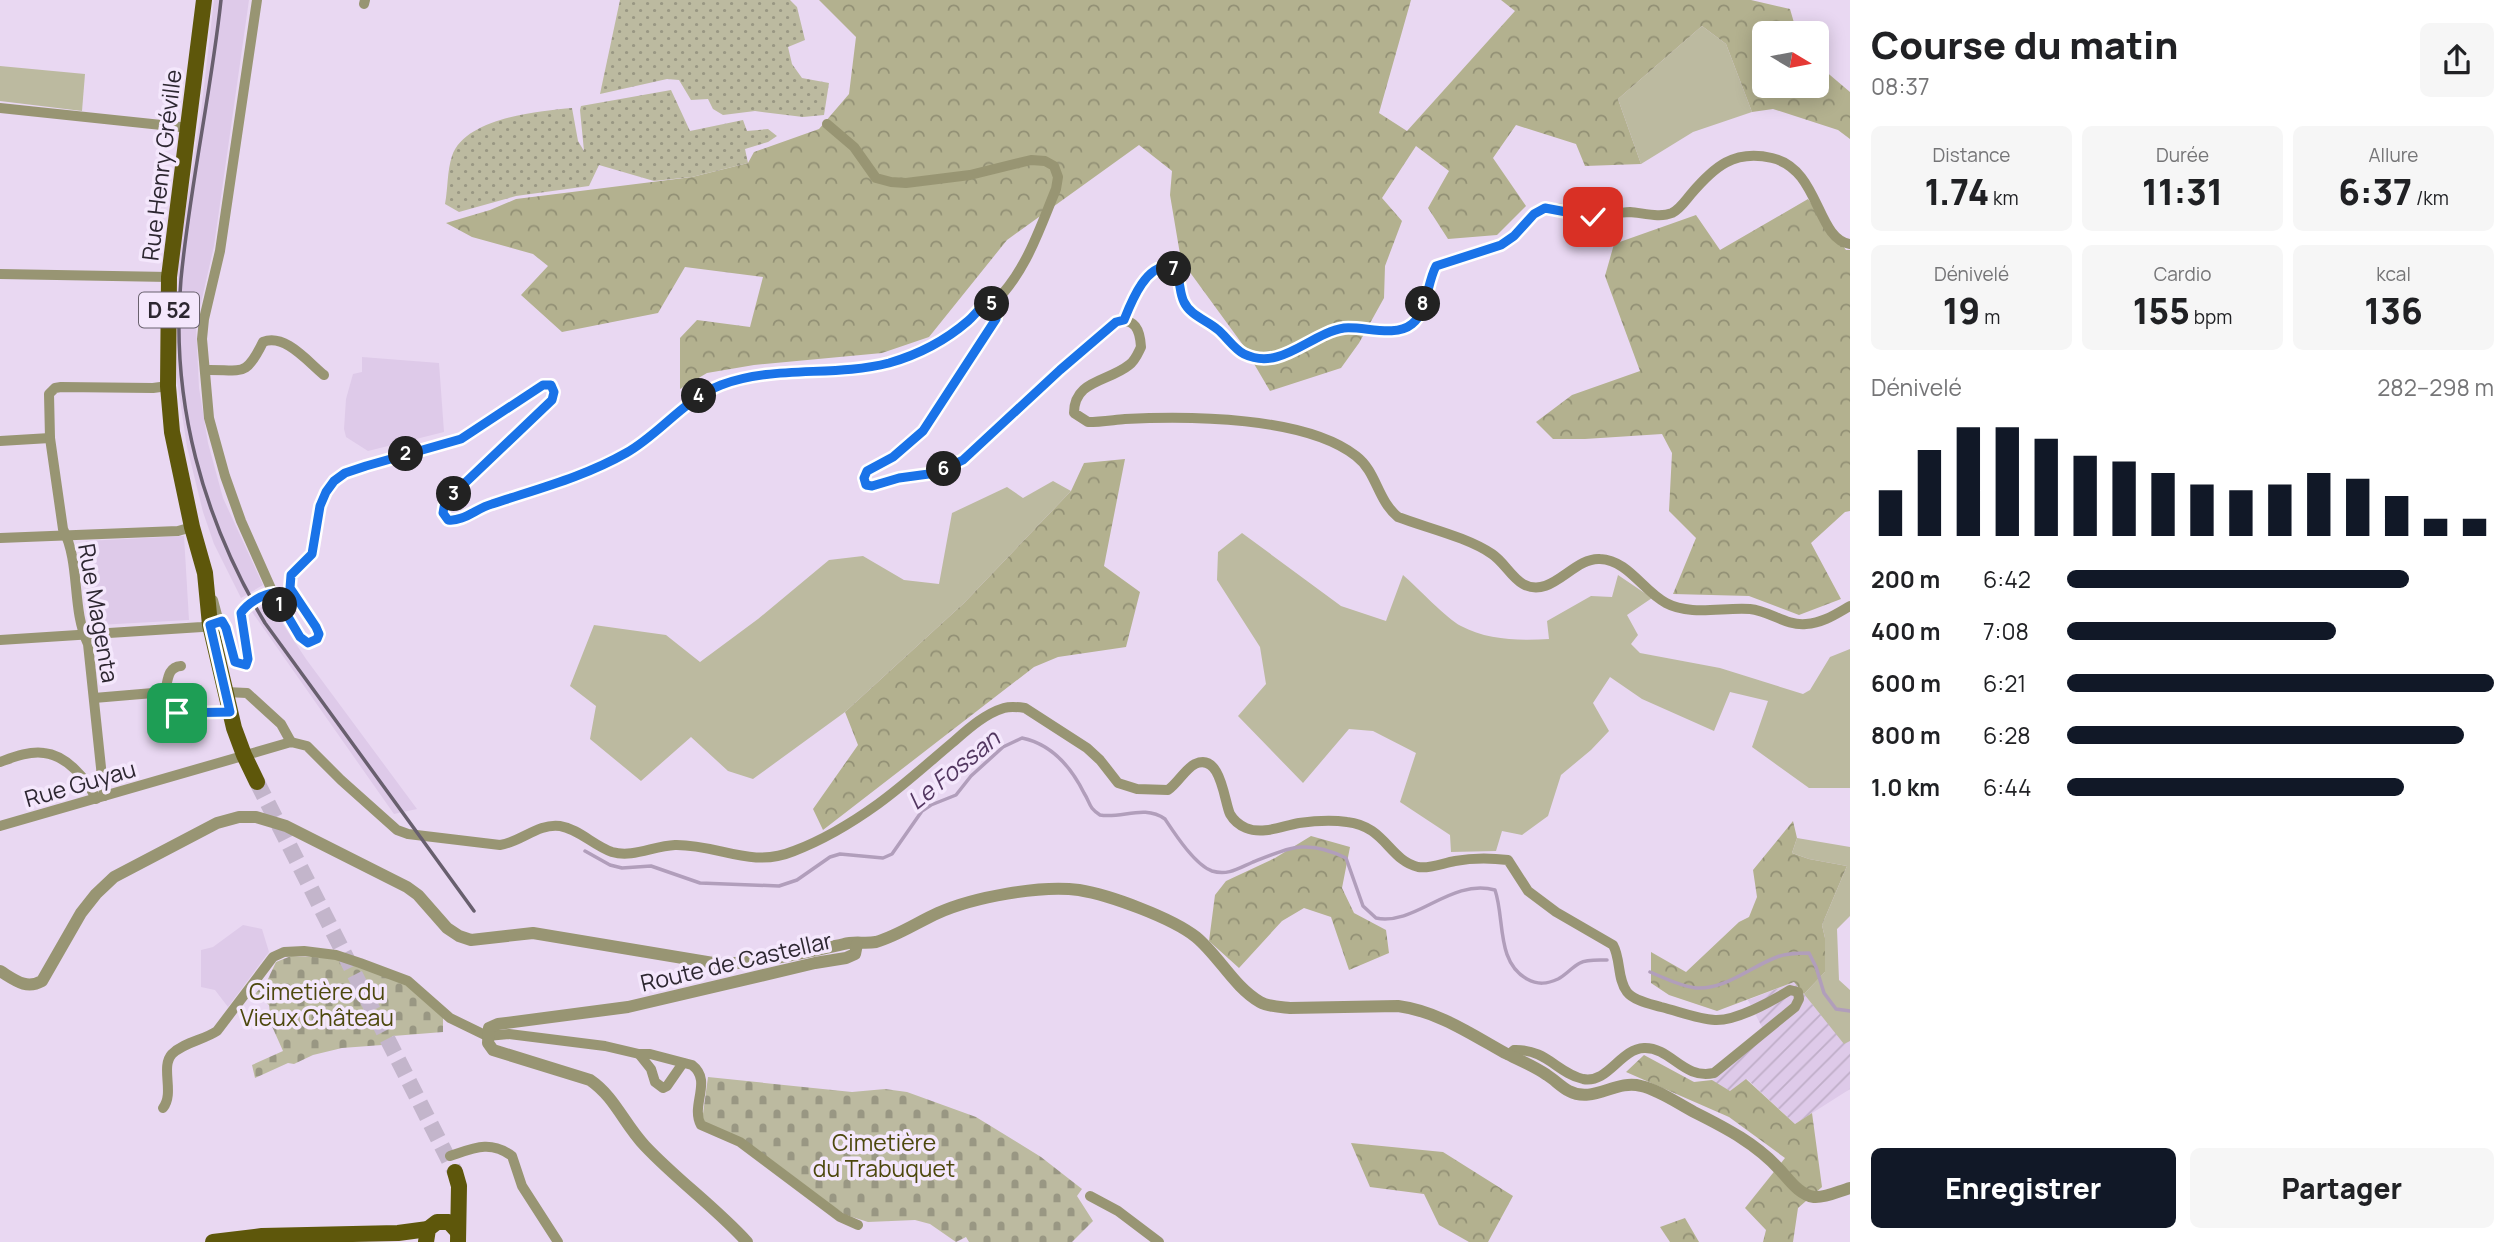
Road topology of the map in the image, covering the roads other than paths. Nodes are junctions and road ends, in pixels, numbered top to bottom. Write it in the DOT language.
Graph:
graph roads {
  1 [pos="204,0"];
  2 [pos="257,0"];
  3 [pos="0,108"];
  4 [pos="827,124"];
  5 [pos="190,128"];
  6 [pos="1850,244"];
  7 [pos="0,274"];
  8 [pos="169,277"];
  9 [pos="993,304"];
  10 [pos="1124,320"];
  11 [pos="205,370"];
  12 [pos="324,375"];
  13 [pos="168,386"];
  14 [pos="50,438"];
  15 [pos="0,441"];
  16 [pos="192,527"];
  17 [pos="66,535"];
  18 [pos="0,538"];
  19 [pos="271,593"];
  20 [pos="1850,606"];
  21 [pos="216,623"];
  22 [pos="83,635"];
  23 [pos="0,640"];
  24 [pos="181,666"];
  25 [pos="164,692"];
  26 [pos="226,692"];
  27 [pos="94,698"];
  28 [pos="230,712"];
  29 [pos="291,742"];
  30 [pos="244,755"];
  31 [pos="0,762"];
  32 [pos="257,782"];
  33 [pos="100,798"];
  34 [pos="0,826"];
  35 [pos="857,944"];
  36 [pos="0,971"];
  37 [pos="487,1036"];
  38 [pos="639,1054"];
  39 [pos="1508,1055"];
  40 [pos="683,1063"];
  41 [pos="163,1108"];
  42 [pos="450,1156"];
  43 [pos="455,1172"];
  44 [pos="1850,1188"];
  45 [pos="1090,1196"];
  46 [pos="459,1205"];
  47 [pos="444,1221"];
  48 [pos="858,1226"];
  49 [pos="424,1238"];
  50 [pos="458,1239"];
  51 [pos="213,1242"];
  52 [pos="558,1242"];
  53 [pos="747,1242"];
  54 [pos="1159,1242"];
  1 -- 5 [label="main road, Rue Henry Gréville / D 52"];
  2 -- 11 [label="street"];
  3 -- 5 [label="street"];
  4 -- 9 [label="street"];
  5 -- 8 [label="main road, Rue Henry Gréville / D 52"];
  6 -- 10 [label="street"];
  7 -- 8 [label="street"];
  8 -- 13 [label="main road, Rue Henry Gréville / D 52"];
  9 -- 10 [label="street"];
  9 -- 19 [label="street"];
  10 -- 20 [label="street"];
  11 -- 12 [label="street"];
  11 -- 19 [label="street"];
  13 -- 14 [label="street, Rue Magenta"];
  13 -- 16 [label="main road, Rue Henry Gréville / D 52"];
  14 -- 15 [label="street"];
  14 -- 17 [label="street, Rue Magenta"];
  16 -- 17 [label="street"];
  16 -- 21 [label="main road, Rue Henry Gréville / D 52"];
  17 -- 18 [label="street"];
  17 -- 22 [label="street, Rue Magenta"];
  19 -- 21 [label="street, bridge"];
  21 -- 22 [label="street"];
  21 -- 26 [label="main road, D 52"];
  22 -- 23 [label="street"];
  22 -- 27 [label="street, Rue Magenta"];
  24 -- 25 [label="street"];
  25 -- 27 [label="street"];
  25 -- 28 [label="street"];
  26 -- 28 [label="main road, D 52"];
  26 -- 29 [label="street"];
  27 -- 33 [label="street, Rue Magenta"];
  28 -- 30 [label="main road, D 52"];
  29 -- 30 [label="street, Rue Guyau"];
  29 -- 39 [label="street"];
  30 -- 32 [label="main road, D 52"];
  30 -- 33 [label="street, Rue Guyau"];
  31 -- 33 [label="street"];
  33 -- 34 [label="street, Rue Guyau"];
  35 -- 36 [label="street"];
  35 -- 37 [label="street, Route de Castellar"];
  35 -- 39 [label="street, Route de Castellar"];
  37 -- 38 [label="street"];
  37 -- 41 [label="street"];
  37 -- 53 [label="street"];
  38 -- 40 [label="street"];
  38 -- 40 [label="street"];
  39 -- 44 [label="street, Route de Castellar"];
  40 -- 48 [label="street"];
  42 -- 52 [label="street"];
  43 -- 46 [label="main road"];
  45 -- 54 [label="street"];
  46 -- 47 [label="main road"];
  46 -- 50 [label="main road"];
  47 -- 49 [label="main road"];
  47 -- 50 [label="main road"];
  49 -- 51 [label="main road"];
}
